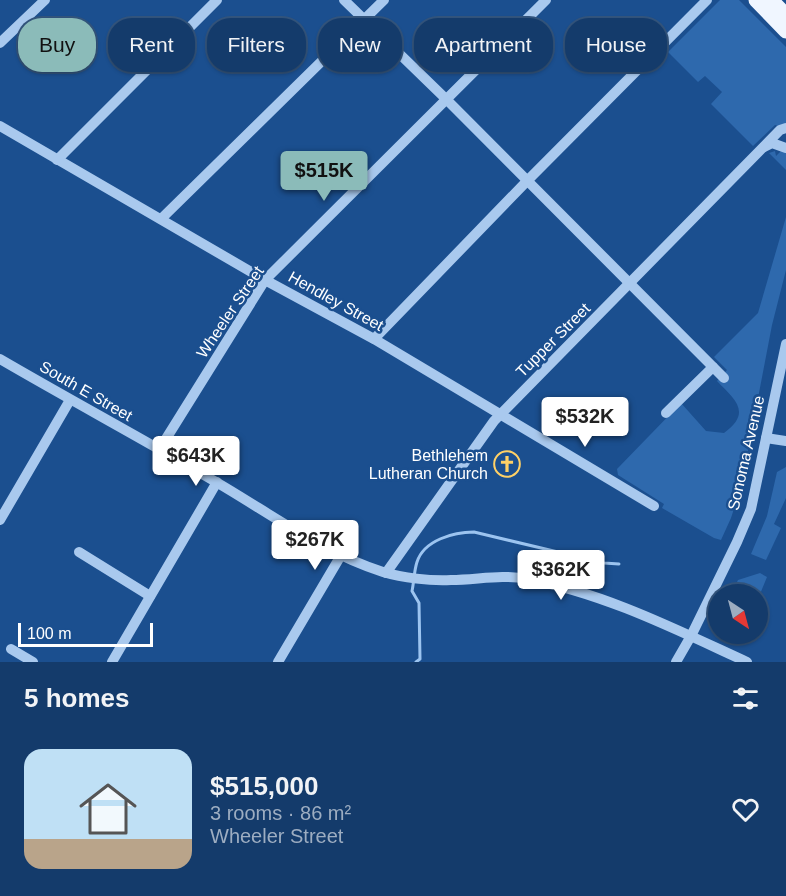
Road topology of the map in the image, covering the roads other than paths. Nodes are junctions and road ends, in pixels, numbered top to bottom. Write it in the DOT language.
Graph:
graph roads {
  1 [pos="45,0"];
  2 [pos="217,0"];
  3 [pos="344,0"];
  4 [pos="384,0"];
  5 [pos="546,0"];
  6 [pos="707,0"];
  7 [pos="756,0"];
  8 [pos="771,0"];
  9 [pos="786,15"];
  10 [pos="362,18"];
  11 [pos="366,18"];
  12 [pos="786,31"];
  13 [pos="0,43"];
  14 [pos="402,57"];
  15 [pos="318,65"];
  16 [pos="447,100"];
  17 [pos="0,126"];
  18 [pos="786,128"];
  19 [pos="764,147"];
  20 [pos="786,148"];
  21 [pos="57,160"];
  22 [pos="527,181"];
  23 [pos="161,219"];
  24 [pos="265,280"];
  25 [pos="630,284"];
  26 [pos="374,339"];
  27 [pos="786,344"];
  28 [pos="0,359"];
  29 [pos="713,367"];
  30 [pos="724,378"];
  31 [pos="70,399"];
  32 [pos="666,413"];
  33 [pos="500,415"];
  34 [pos="766,438"];
  35 [pos="786,441"];
  36 [pos="159,450"];
  37 [pos="216,482"];
  38 [pos="654,506"];
  39 [pos="0,520"];
  40 [pos="79,552"];
  41 [pos="340,556"];
  42 [pos="386,573"];
  43 [pos="150,596"];
  44 [pos="691,636"];
  45 [pos="10,649"];
  46 [pos="33,662"];
  47 [pos="112,662"];
  48 [pos="278,662"];
  49 [pos="676,662"];
  50 [pos="747,662"];
  1 -- 13 [label="street"];
  2 -- 21 [label="street"];
  3 -- 10 [label="street"];
  4 -- 11 [label="street"];
  5 -- 16 [label="street, Wheeler Street"];
  6 -- 22 [label="street"];
  7 -- 12 [label="main road"];
  8 -- 9 [label="main road"];
  14 -- 16 [label="street"];
  15 -- 23 [label="street"];
  16 -- 22 [label="street"];
  16 -- 24 [label="street, Wheeler Street"];
  17 -- 21 [label="street, Hendley Street"];
  18 -- 19 [label="street, Tupper Street"];
  19 -- 20 [label="street"];
  19 -- 25 [label="street, Tupper Street"];
  21 -- 23 [label="street, Hendley Street"];
  22 -- 25 [label="street"];
  22 -- 26 [label="street"];
  23 -- 24 [label="street, Hendley Street"];
  24 -- 26 [label="street, Hendley Street"];
  24 -- 36 [label="street, Wheeler Street"];
  25 -- 29 [label="street"];
  25 -- 33 [label="street, Tupper Street"];
  26 -- 33 [label="street, Hendley Street"];
  27 -- 34 [label="street, Sonoma Avenue"];
  28 -- 31 [label="street, South E Street"];
  29 -- 30 [label="street"];
  29 -- 32 [label="street"];
  31 -- 36 [label="street, South E Street"];
  31 -- 39 [label="street"];
  33 -- 38 [label="street, Hendley Street"];
  33 -- 42 [label="street, Tupper Street"];
  34 -- 35 [label="street"];
  34 -- 44 [label="street, Sonoma Avenue"];
  36 -- 37 [label="street, South E Street"];
  37 -- 41 [label="street, South E Street"];
  37 -- 43 [label="street"];
  40 -- 43 [label="street"];
  41 -- 42 [label="street, South E Street"];
  41 -- 48 [label="street"];
  42 -- 44 [label="street, South E Street"];
  43 -- 47 [label="street"];
  44 -- 49 [label="street, Sonoma Avenue"];
  44 -- 50 [label="street, South E Street"];
  45 -- 46 [label="street"];
}
